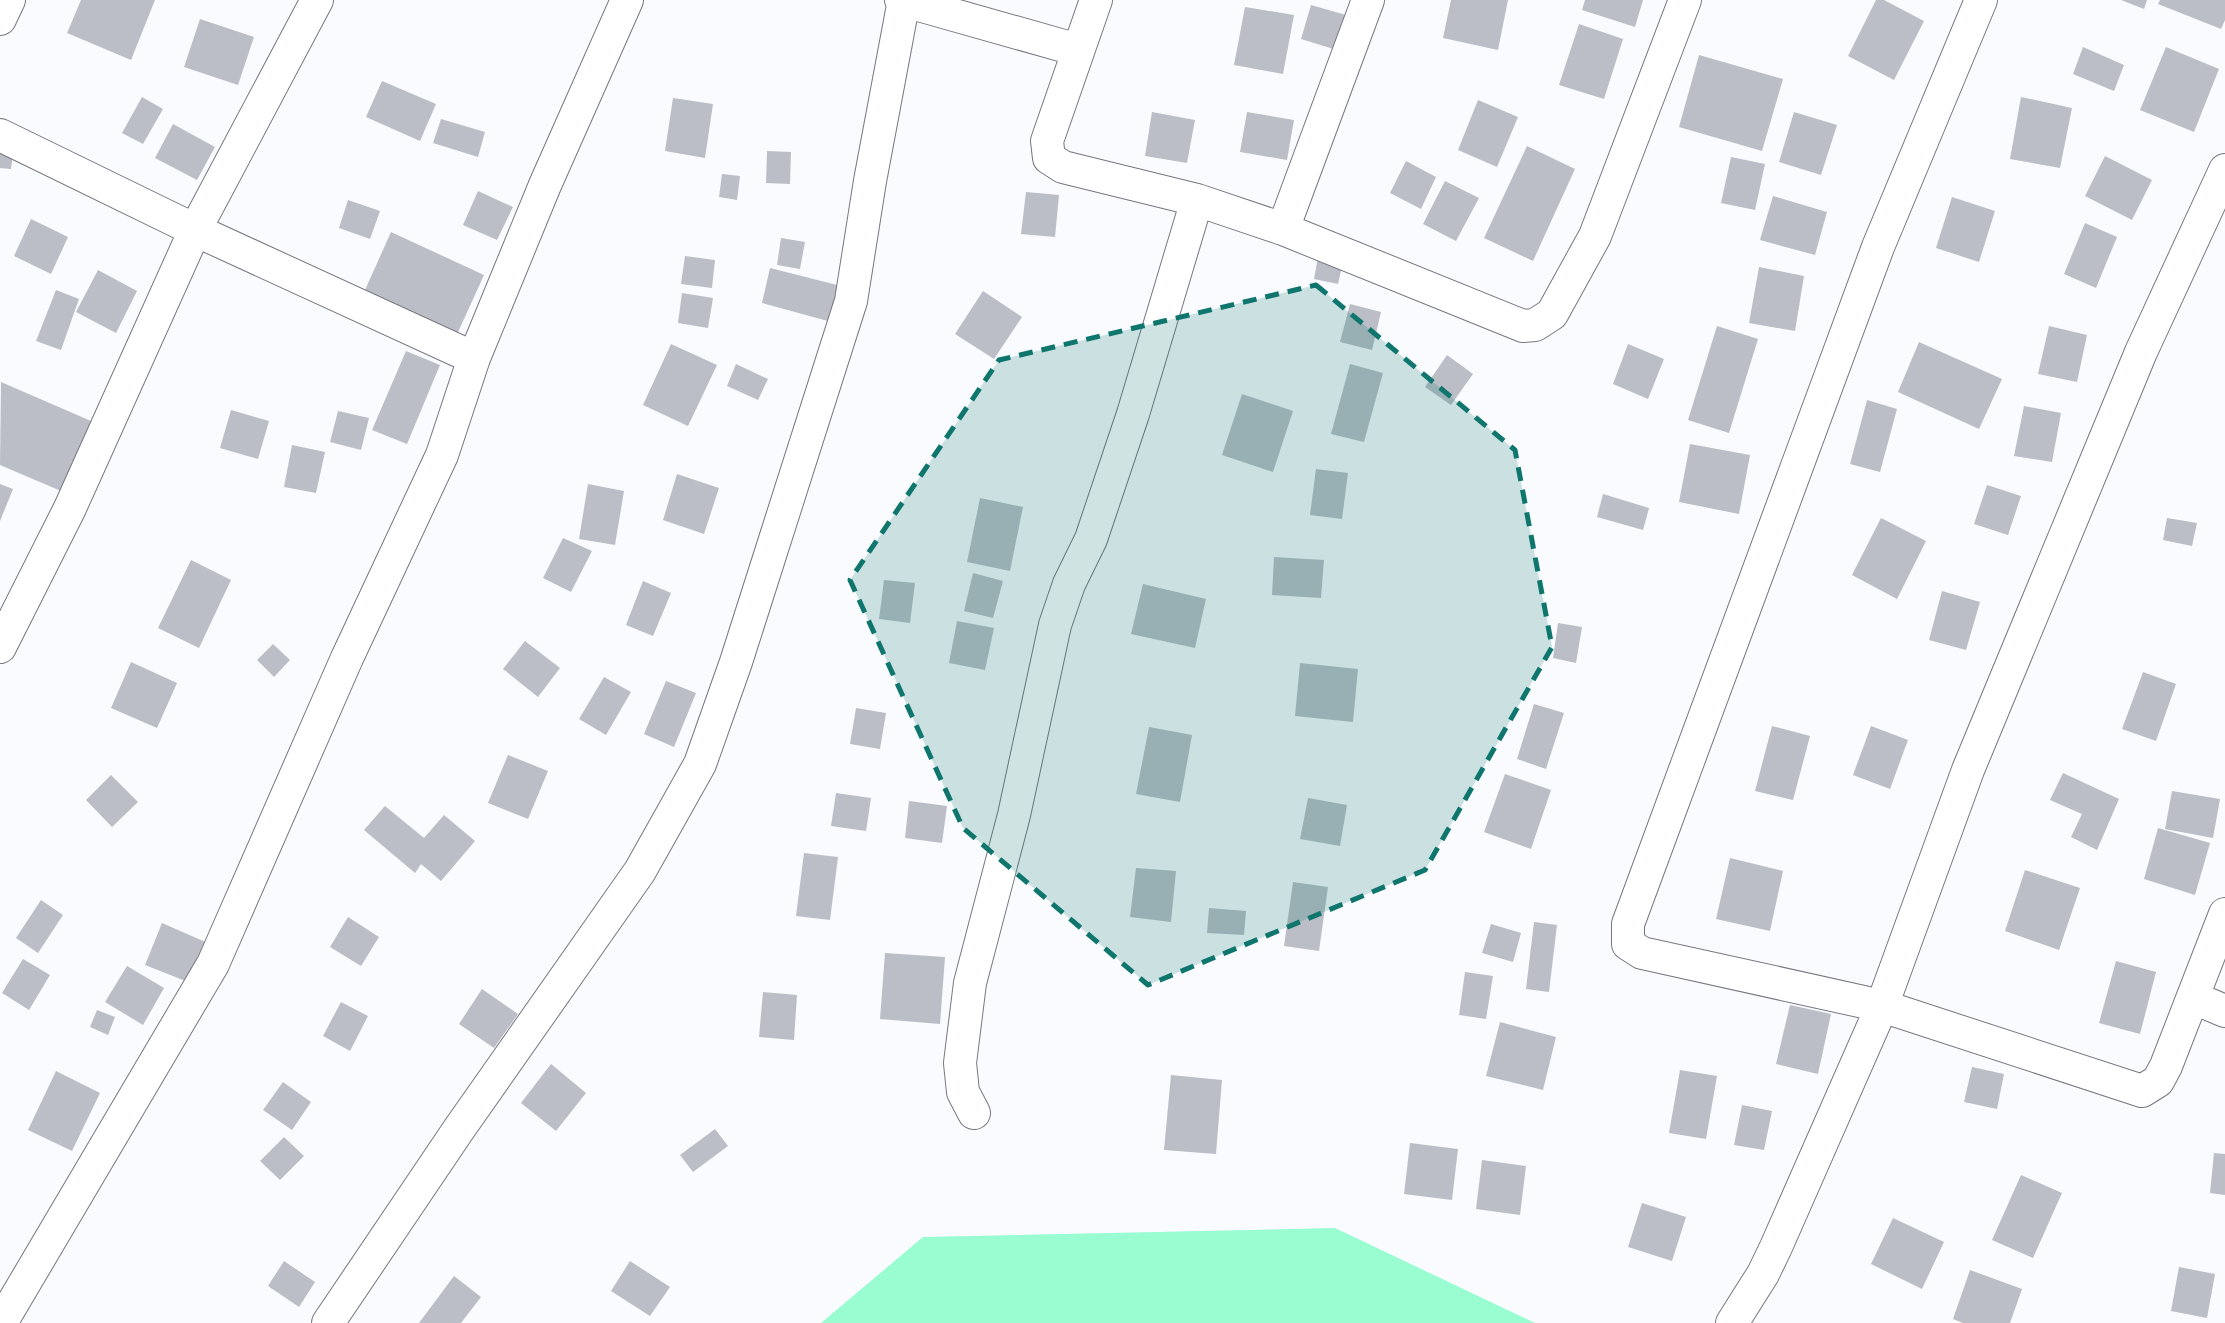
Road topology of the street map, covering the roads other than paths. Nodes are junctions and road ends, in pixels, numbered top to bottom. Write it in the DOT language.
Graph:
graph roads {
  1 [pos="9,0"];
  2 [pos="317,0"];
  3 [pos="627,0"];
  4 [pos="903,0"];
  5 [pos="1096,0"];
  6 [pos="1368,0"];
  7 [pos="1685,0"];
  8 [pos="1981,0"];
  9 [pos="0,19"];
  10 [pos="1078,50"];
  11 [pos="0,135"];
  12 [pos="2225,170"];
  13 [pos="1198,200"];
  14 [pos="1283,229"];
  15 [pos="195,230"];
  16 [pos="474,358"];
  17 [pos="0,647"];
  18 [pos="2225,914"];
  19 [pos="2194,998"];
  20 [pos="1882,1006"];
  21 [pos="2225,1011"];
  22 [pos="974,1113"];
  23 [pos="1,1323"];
  24 [pos="328,1323"];
  25 [pos="1732,1323"];
  1 -- 9 [label="street"];
  2 -- 15 [label="street"];
  3 -- 16 [label="street"];
  4 -- 10 [label="street"];
  4 -- 24 [label="street"];
  5 -- 10 [label="street"];
  6 -- 14 [label="street"];
  7 -- 14 [label="street"];
  8 -- 20 [label="street"];
  10 -- 13 [label="street"];
  11 -- 15 [label="street"];
  12 -- 20 [label="street"];
  13 -- 14 [label="street"];
  13 -- 22 [label="street"];
  15 -- 16 [label="street"];
  15 -- 17 [label="street"];
  16 -- 23 [label="street"];
  18 -- 19 [label="street"];
  19 -- 20 [label="street"];
  19 -- 21 [label="street"];
  20 -- 25 [label="street"];
}
